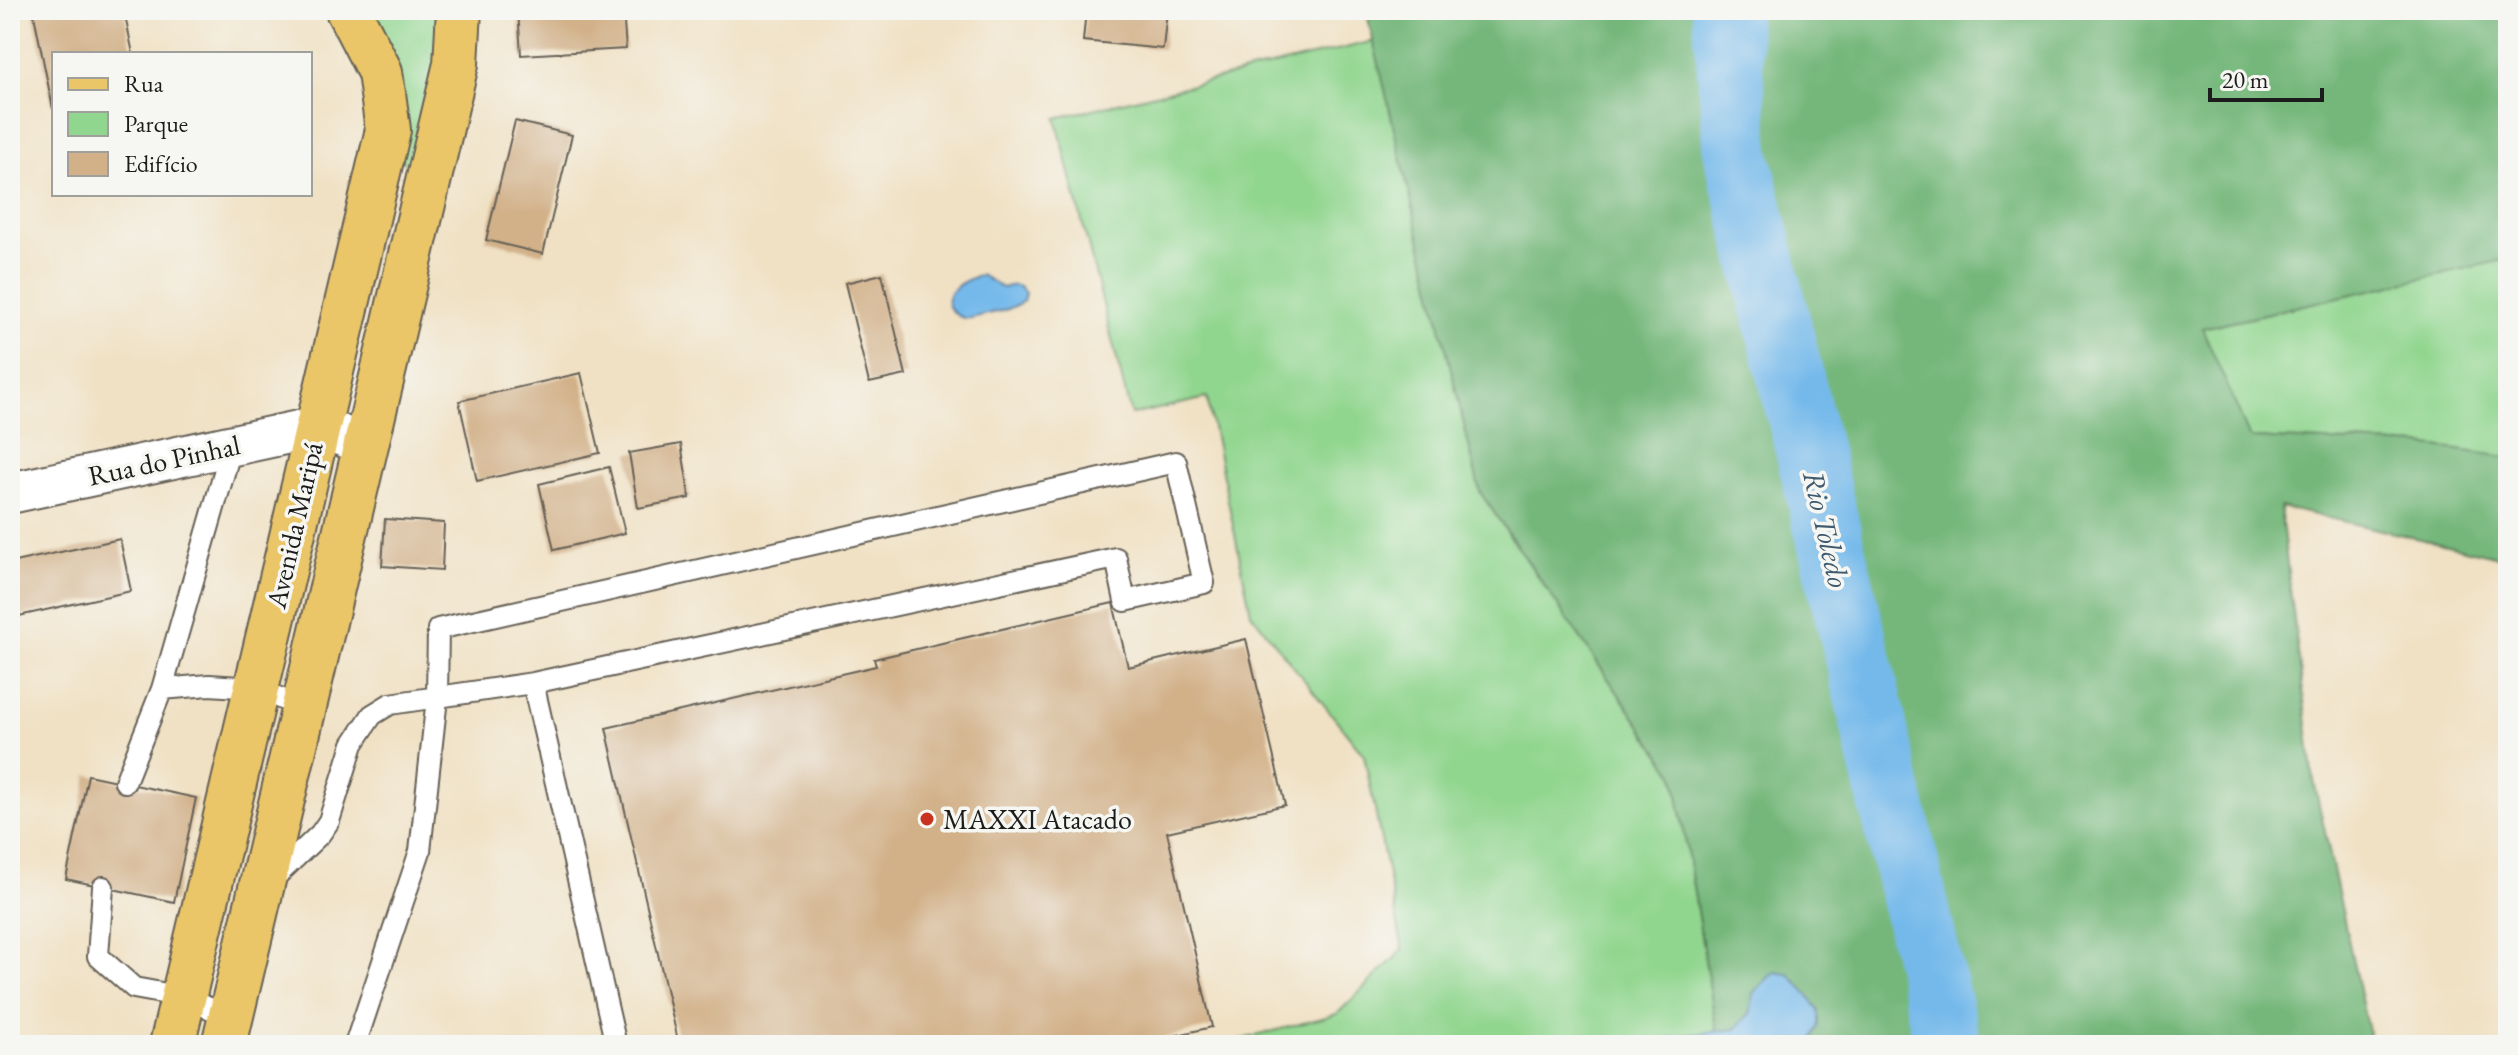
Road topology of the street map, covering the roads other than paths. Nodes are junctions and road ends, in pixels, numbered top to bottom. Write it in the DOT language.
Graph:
graph roads {
  1 [pos="348,10"];
  2 [pos="459,10"];
  3 [pos="317,427"];
  4 [pos="365,444"];
  5 [pos="232,445"];
  6 [pos="10,493"];
  7 [pos="533,683"];
  8 [pos="256,688"];
  9 [pos="162,689"];
  10 [pos="437,698"];
  11 [pos="303,708"];
  12 [pos="125,782"];
  13 [pos="103,887"];
  14 [pos="260,892"];
  15 [pos="183,997"];
  16 [pos="227,1031"];
  17 [pos="172,1045"];
  18 [pos="355,1045"];
  19 [pos="616,1045"];
  1 -- 3 [label="main road, Avenida Maripá"];
  2 -- 4 [label="main road, Avenida Maripá"];
  3 -- 4 [label="street"];
  3 -- 5 [label="street, Rua do Pinhal"];
  3 -- 8 [label="main road, Avenida Maripá"];
  4 -- 11 [label="main road, Avenida Maripá"];
  5 -- 6 [label="street, Rua do Pinhal"];
  5 -- 9 [label="lane"];
  7 -- 10 [label="lane"];
  7 -- 10 [label="lane"];
  7 -- 19 [label="lane"];
  8 -- 9 [label="lane"];
  8 -- 11 [label="lane"];
  8 -- 15 [label="main road, Avenida Maripá"];
  9 -- 12 [label="lane"];
  10 -- 14 [label="lane"];
  10 -- 18 [label="lane"];
  11 -- 14 [label="main road, Avenida Maripá"];
  13 -- 15 [label="lane"];
  14 -- 16 [label="main road, Avenida Maripá"];
  15 -- 16 [label="lane"];
  15 -- 17 [label="main road, Avenida Maripá"];
}
